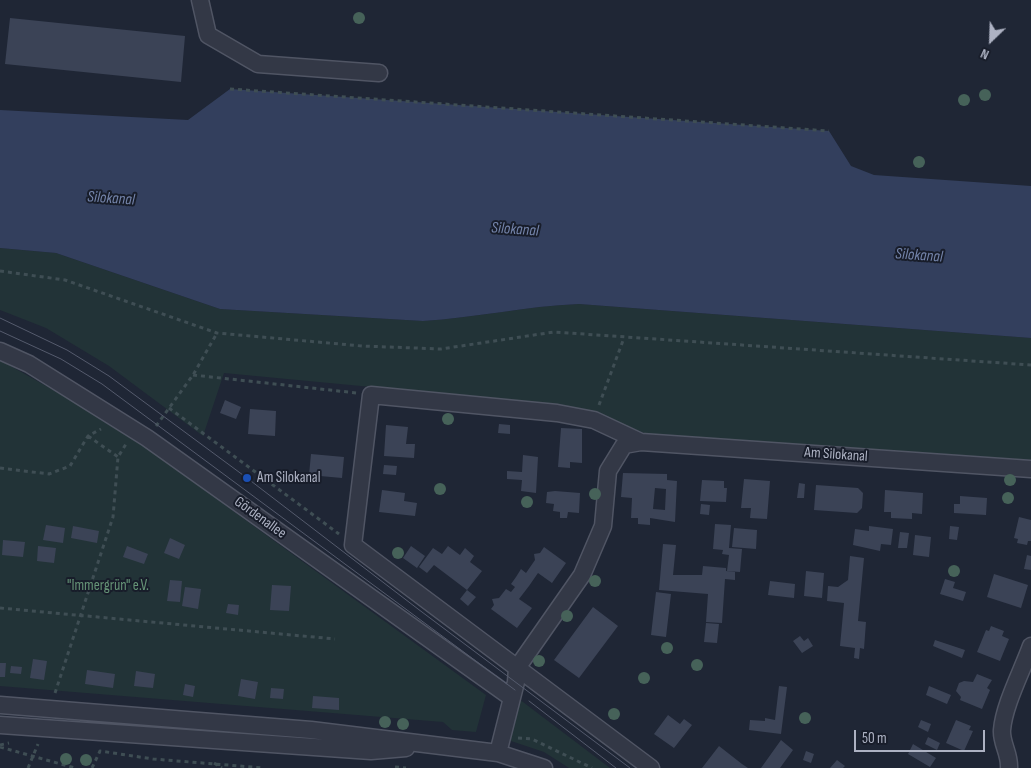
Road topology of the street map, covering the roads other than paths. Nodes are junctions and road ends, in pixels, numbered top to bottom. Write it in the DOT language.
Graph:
graph roads {
  1 [pos="200,0"];
  2 [pos="379,73"];
  3 [pos="0,351"];
  4 [pos="641,442"];
  5 [pos="1031,469"];
  6 [pos="1031,646"];
  7 [pos="517,668"];
  8 [pos="512,698"];
  9 [pos="0,705"];
  10 [pos="0,725"];
  11 [pos="441,746"];
  12 [pos="498,753"];
  13 [pos="544,768"];
  14 [pos="651,768"];
  15 [pos="1009,768"];
  1 -- 2 [label="street"];
  3 -- 8 [label="street, Gördenallee"];
  4 -- 5 [label="street, Am Silokanal"];
  4 -- 7 [label="street, Am Silokanal"];
  4 -- 7 [label="street, Am Silokanal"];
  6 -- 15 [label="street"];
  7 -- 8 [label="street, Am Silokanal"];
  7 -- 14 [label="street"];
  8 -- 12 [label="street, Am Silokanal"];
  9 -- 11 [label="street"];
  10 -- 11 [label="street"];
  11 -- 12 [label="street"];
  12 -- 13 [label="street"];
}
